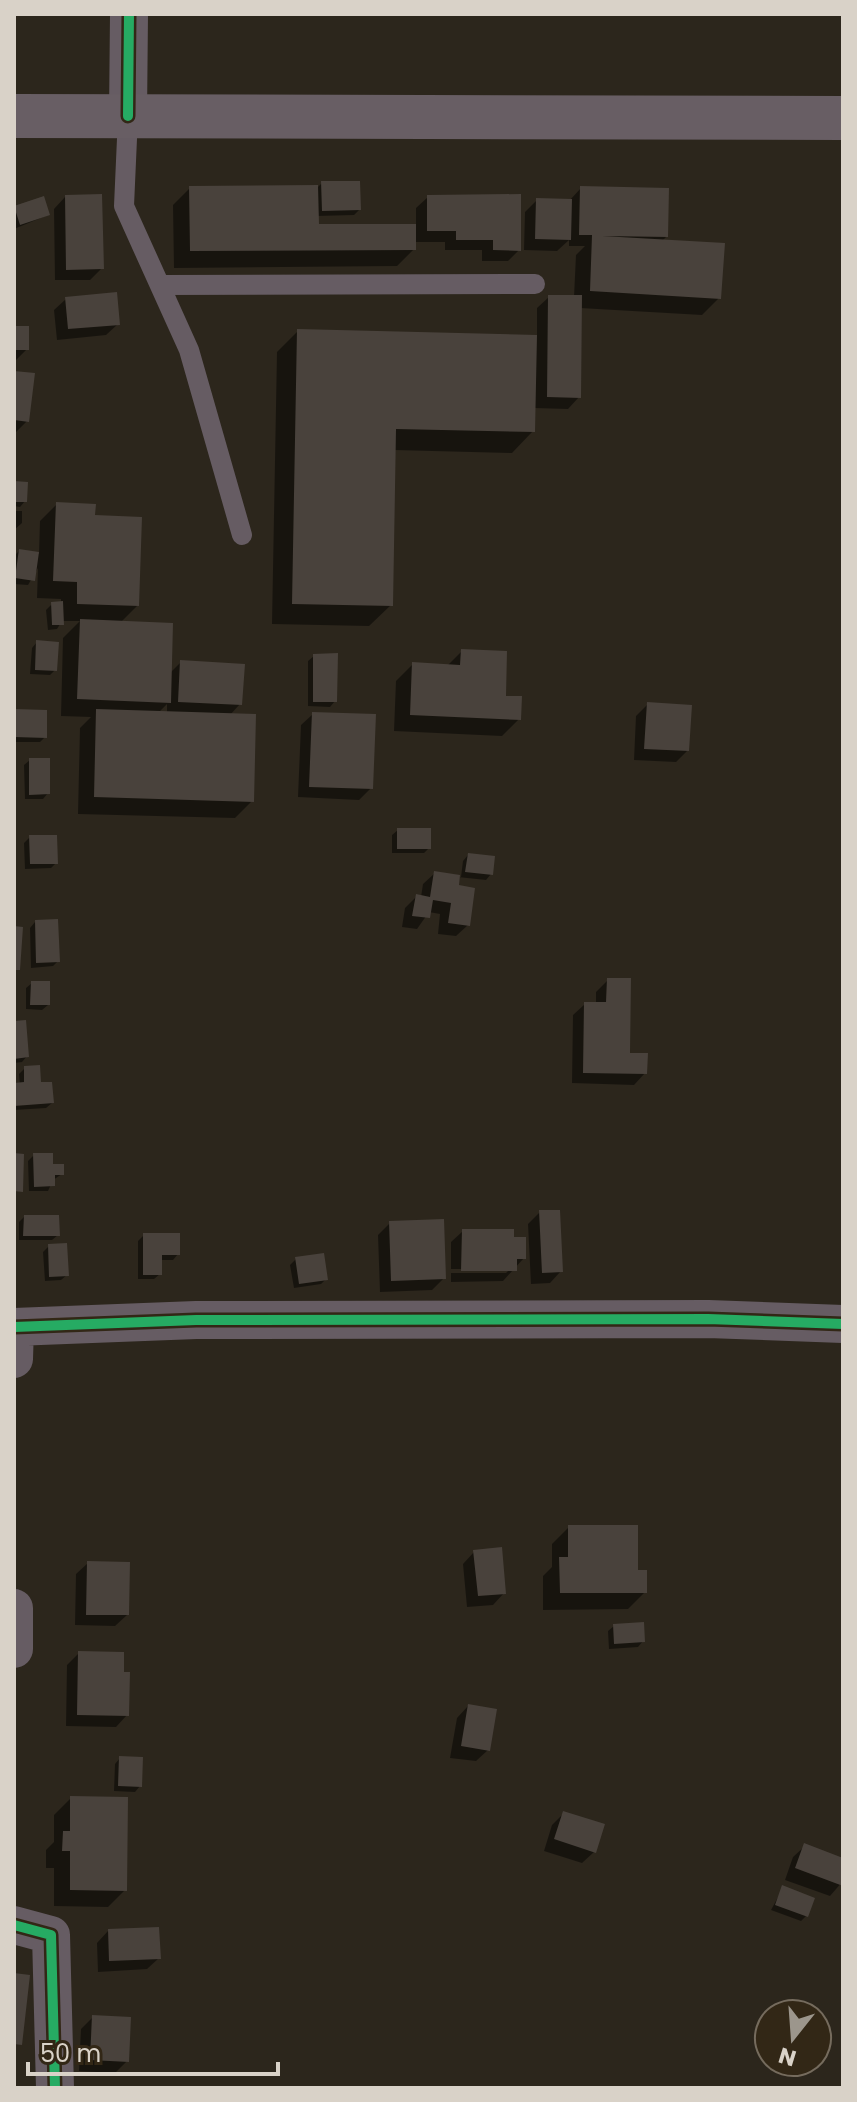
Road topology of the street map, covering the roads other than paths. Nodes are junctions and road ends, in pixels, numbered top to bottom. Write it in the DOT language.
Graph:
graph roads {
  1 [pos="129,14"];
  2 [pos="14,116"];
  3 [pos="128,116"];
  4 [pos="843,118"];
  5 [pos="535,284"];
  6 [pos="162,285"];
  7 [pos="242,535"];
  8 [pos="843,1324"];
  9 [pos="14,1327"];
  10 [pos="14,1359"];
  11 [pos="14,1608"];
  12 [pos="14,1649"];
  13 [pos="14,1925"];
  14 [pos="55,2088"];
  1 -- 3 [label="street"];
  2 -- 3 [label="main road"];
  3 -- 4 [label="main road"];
  3 -- 6 [label="lane"];
  5 -- 6 [label="lane"];
  6 -- 7 [label="lane"];
  8 -- 9 [label="street"];
  9 -- 10 [label="street"];
  11 -- 12 [label="street"];
  13 -- 14 [label="street"];
}
